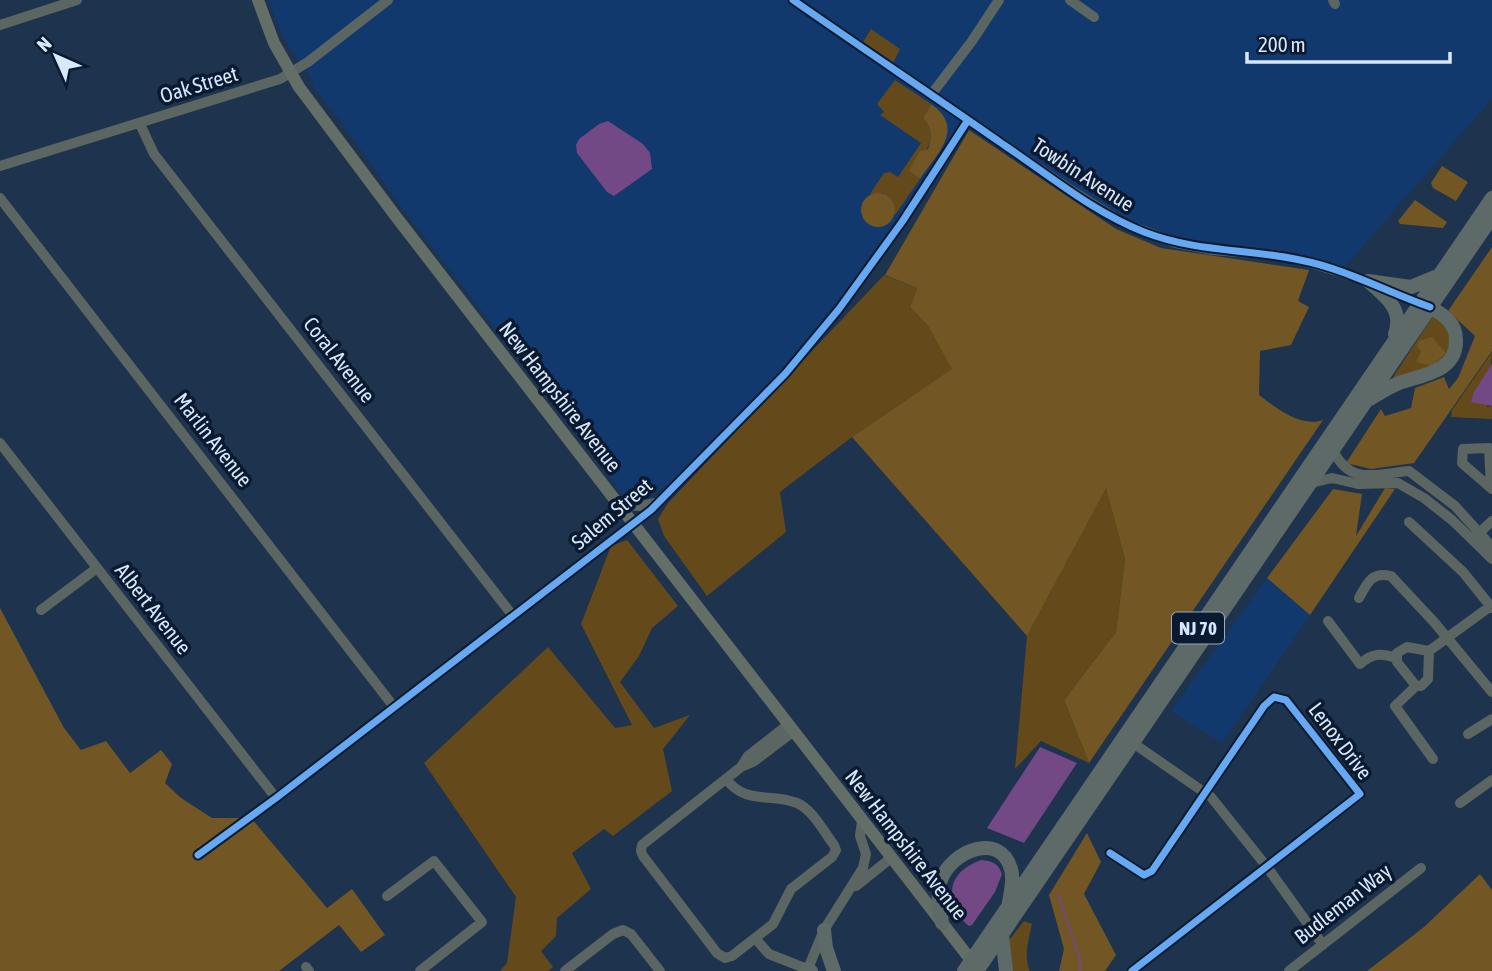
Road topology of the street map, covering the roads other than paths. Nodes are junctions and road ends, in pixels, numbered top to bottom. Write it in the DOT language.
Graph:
graph roads {
  1 [pos="77,0"];
  2 [pos="258,0"];
  3 [pos="388,0"];
  4 [pos="793,0"];
  5 [pos="999,0"];
  6 [pos="1070,0"];
  7 [pos="1094,17"];
  8 [pos="0,25"];
  9 [pos="290,73"];
  10 [pos="931,95"];
  11 [pos="968,120"];
  12 [pos="140,124"];
  13 [pos="0,166"];
  14 [pos="0,198"];
  15 [pos="1492,198"];
  16 [pos="1492,217"];
  17 [pos="1440,275"];
  18 [pos="1368,281"];
  19 [pos="1425,305"];
  20 [pos="1388,349"];
  21 [pos="1366,401"];
  22 [pos="0,443"];
  23 [pos="1333,450"];
  24 [pos="1310,483"];
  25 [pos="655,503"];
  26 [pos="619,505"];
  27 [pos="1492,521"];
  28 [pos="1409,522"];
  29 [pos="633,524"];
  30 [pos="1477,535"];
  31 [pos="1492,547"];
  32 [pos="1492,559"];
  33 [pos="97,568"];
  34 [pos="1359,598"];
  35 [pos="1491,607"];
  36 [pos="41,610"];
  37 [pos="513,616"];
  38 [pos="1328,621"];
  39 [pos="1447,639"];
  40 [pos="1429,651"];
  41 [pos="1396,658"];
  42 [pos="1416,686"];
  43 [pos="1492,692"];
  44 [pos="394,707"];
  45 [pos="1492,719"];
  46 [pos="792,728"];
  47 [pos="1468,734"];
  48 [pos="1133,743"];
  49 [pos="1433,759"];
  50 [pos="726,779"];
  51 [pos="1492,780"];
  52 [pos="1206,793"];
  53 [pos="276,798"];
  54 [pos="1460,803"];
  55 [pos="862,821"];
  56 [pos="1110,853"];
  57 [pos="198,855"];
  58 [pos="891,858"];
  59 [pos="1267,867"];
  60 [pos="1421,868"];
  61 [pos="847,892"];
  62 [pos="387,896"];
  63 [pos="1007,907"];
  64 [pos="942,923"];
  65 [pos="824,930"];
  66 [pos="1002,935"];
  67 [pos="755,938"];
  68 [pos="1324,945"];
  69 [pos="974,969"];
  70 [pos="420,971"];
  71 [pos="565,971"];
  72 [pos="660,971"];
  73 [pos="808,971"];
  74 [pos="834,971"];
  75 [pos="1006,971"];
  76 [pos="1132,971"];
  77 [pos="1289,971"];
  1 -- 8 [label="street"];
  2 -- 9 [label="main road, New Hampshire Avenue"];
  3 -- 9 [label="street, Oak Street"];
  4 -- 10 [label="street, Towbin Avenue"];
  5 -- 10 [label="street"];
  6 -- 7 [label="street"];
  9 -- 12 [label="street, Oak Street"];
  9 -- 26 [label="main road, New Hampshire Avenue"];
  10 -- 11 [label="street, Towbin Avenue"];
  11 -- 18 [label="street, Towbin Avenue"];
  11 -- 25 [label="street, Salem Street"];
  12 -- 13 [label="street, Oak Street"];
  12 -- 37 [label="street, Coral Avenue"];
  14 -- 44 [label="street, Marlin Avenue"];
  15 -- 17 [label="highway, NJ 70"];
  16 -- 19 [label="highway, NJ 70"];
  17 -- 18 [label="highway"];
  17 -- 19 [label="highway, NJ 70"];
  18 -- 19 [label="street, Towbin Avenue"];
  18 -- 20 [label="highway"];
  19 -- 20 [label="highway, NJ 70"];
  19 -- 21 [label="highway, NJ 70"];
  19 -- 21 [label="highway"];
  20 -- 63 [label="highway, NJ 70"];
  21 -- 23 [label="highway, NJ 70"];
  22 -- 33 [label="street, Albert Avenue"];
  23 -- 24 [label="highway, NJ 70"];
  23 -- 30 [label="street"];
  24 -- 30 [label="street"];
  24 -- 48 [label="highway, NJ 70"];
  25 -- 26 [label="street, Salem Street"];
  25 -- 29 [label="street, Salem Street"];
  26 -- 29 [label="main road, New Hampshire Avenue"];
  27 -- 30 [label="street"];
  28 -- 35 [label="street"];
  29 -- 37 [label="street, Salem Street"];
  29 -- 46 [label="main road, New Hampshire Avenue"];
  30 -- 31 [label="street"];
  30 -- 32 [label="street"];
  33 -- 36 [label="street"];
  33 -- 53 [label="street, Albert Avenue"];
  34 -- 39 [label="street"];
  35 -- 39 [label="street"];
  37 -- 44 [label="street, Salem Street"];
  38 -- 41 [label="street"];
  39 -- 40 [label="street"];
  39 -- 43 [label="street"];
  40 -- 41 [label="street"];
  40 -- 42 [label="street"];
  41 -- 42 [label="street"];
  42 -- 49 [label="street"];
  44 -- 53 [label="street, Salem Street"];
  45 -- 47 [label="street"];
  46 -- 50 [label="street"];
  46 -- 55 [label="main road, New Hampshire Avenue"];
  48 -- 52 [label="street"];
  48 -- 66 [label="highway, NJ 70"];
  50 -- 67 [label="street"];
  50 -- 67 [label="street"];
  51 -- 54 [label="street"];
  52 -- 56 [label="street, Lenox Drive"];
  52 -- 59 [label="street"];
  52 -- 59 [label="street, Lenox Drive"];
  53 -- 57 [label="street, Salem Street"];
  55 -- 58 [label="main road, New Hampshire Avenue"];
  55 -- 61 [label="street"];
  58 -- 61 [label="street"];
  58 -- 64 [label="main road, New Hampshire Avenue"];
  59 -- 68 [label="street"];
  59 -- 76 [label="street, Lenox Drive"];
  60 -- 68 [label="street, Budleman Way"];
  61 -- 65 [label="street"];
  62 -- 70 [label="street"];
  63 -- 64 [label="highway"];
  63 -- 69 [label="highway, NJ 70"];
  64 -- 69 [label="main road, New Hampshire Avenue"];
  65 -- 73 [label="street"];
  65 -- 74 [label="highway"];
  66 -- 69 [label="highway, NJ 70"];
  66 -- 75 [label="highway"];
  67 -- 73 [label="street"];
  68 -- 77 [label="street, Budleman Way"];
  71 -- 72 [label="street"];
}
